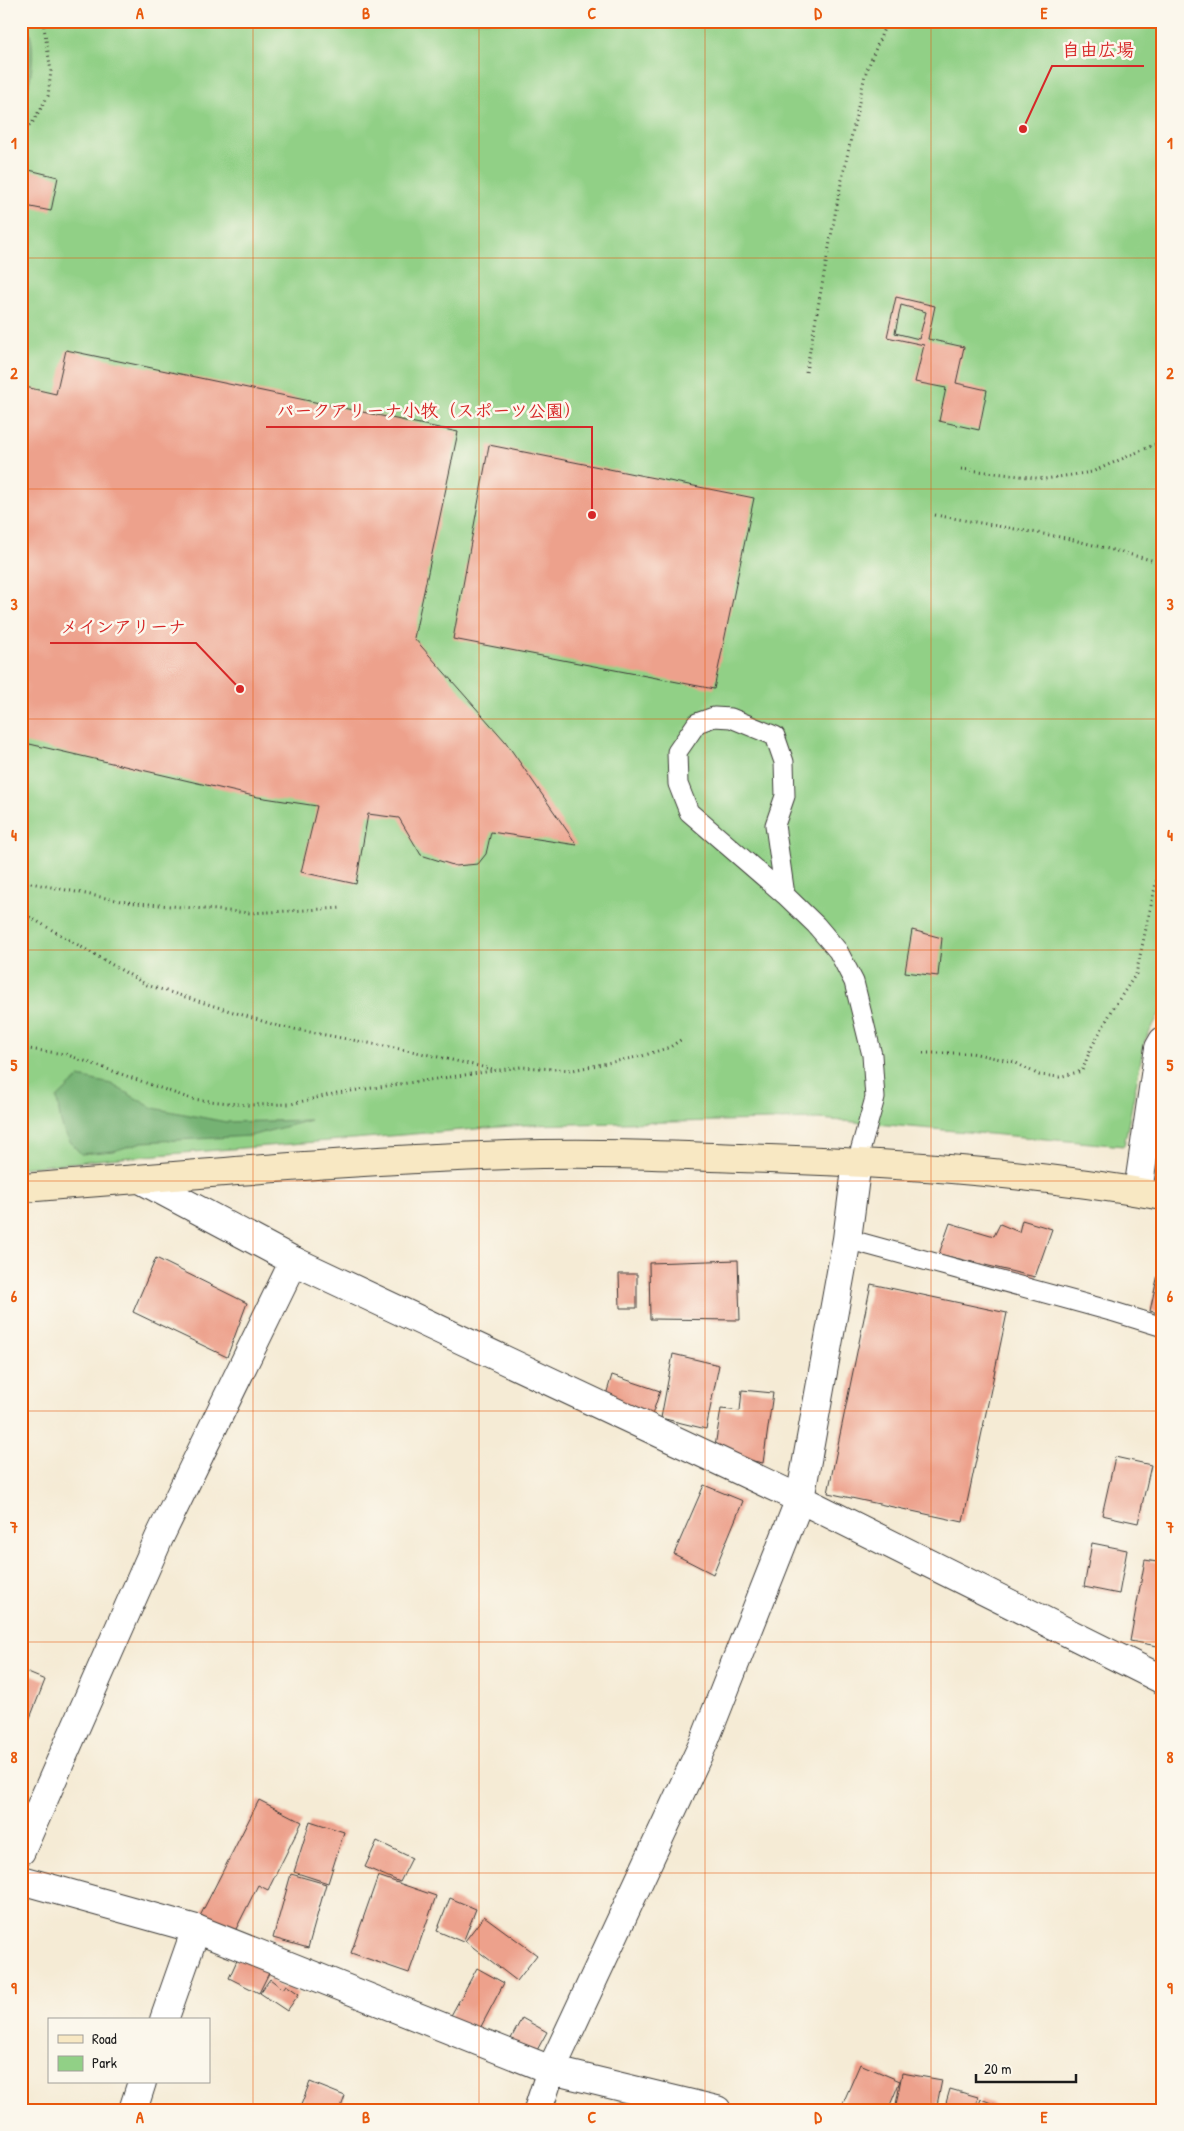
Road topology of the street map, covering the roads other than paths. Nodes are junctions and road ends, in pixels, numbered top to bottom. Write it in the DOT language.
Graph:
graph roads {
  1 [pos="786,895"];
  2 [pos="1163,1041"];
  3 [pos="856,1162"];
  4 [pos="140,1179"];
  5 [pos="21,1188"];
  6 [pos="1150,1193"];
  7 [pos="847,1240"];
  8 [pos="294,1261"];
  9 [pos="1163,1327"];
  10 [pos="800,1499"];
  11 [pos="1163,1680"];
  12 [pos="21,1851"];
  13 [pos="21,1880"];
  14 [pos="196,1929"];
  15 [pos="165,2018"];
  16 [pos="551,2070"];
  17 [pos="141,2084"];
  18 [pos="132,2110"];
  19 [pos="538,2110"];
  20 [pos="717,2110"];
  1 -- 1 [label="lane"];
  1 -- 3 [label="lane"];
  2 -- 6 [label="street"];
  3 -- 4 [label="street"];
  3 -- 6 [label="street"];
  3 -- 7 [label="street"];
  4 -- 5 [label="street"];
  4 -- 8 [label="street"];
  7 -- 9 [label="lane"];
  7 -- 10 [label="street"];
  8 -- 10 [label="street"];
  8 -- 12 [label="street"];
  10 -- 11 [label="street"];
  10 -- 16 [label="street"];
  13 -- 14 [label="street"];
  14 -- 15 [label="street"];
  14 -- 16 [label="street"];
  16 -- 19 [label="street"];
  16 -- 20 [label="street"];
  17 -- 18 [label="street"];
}
